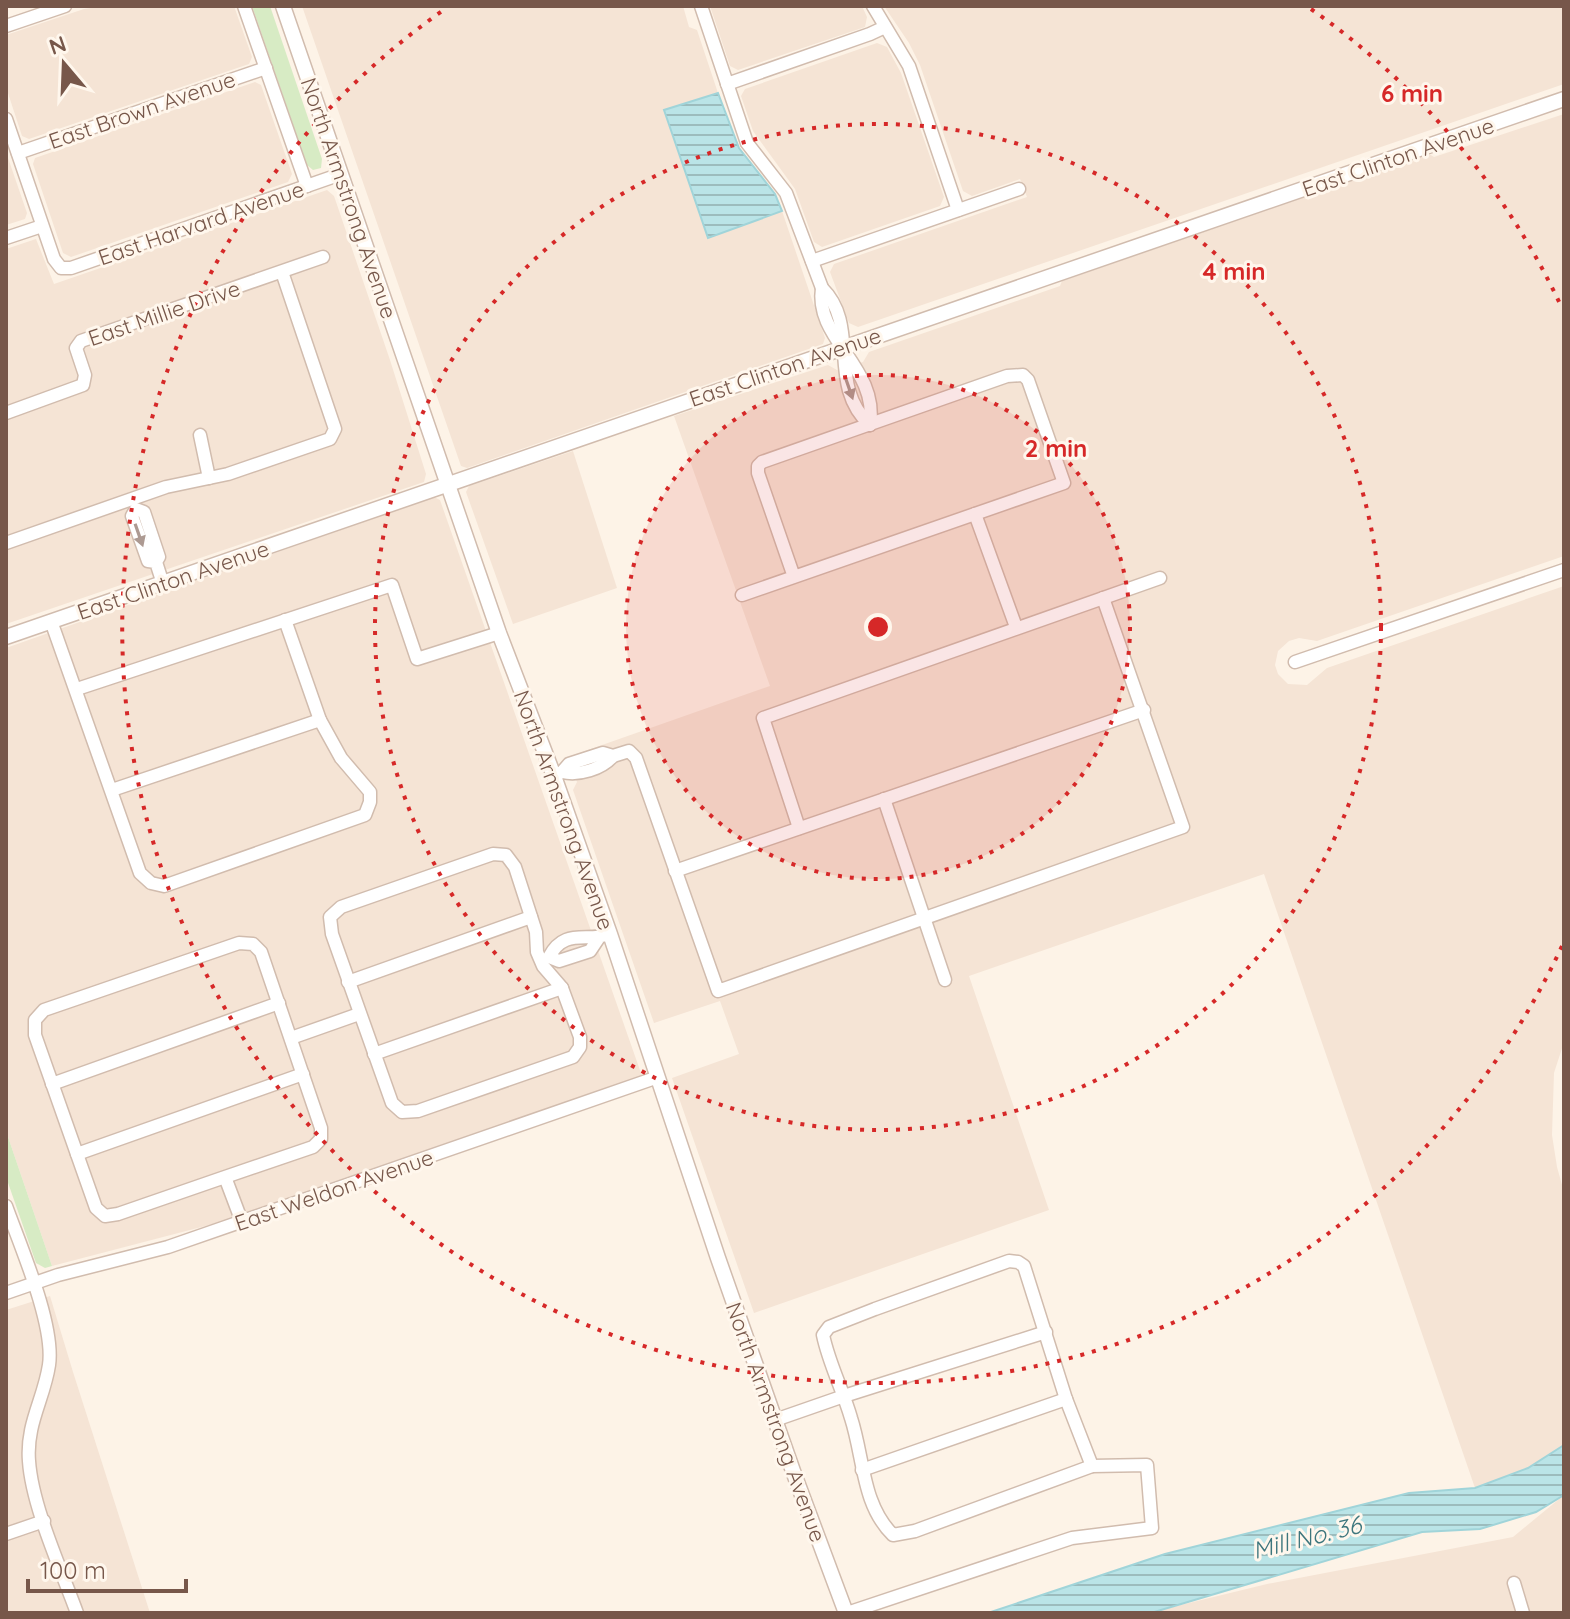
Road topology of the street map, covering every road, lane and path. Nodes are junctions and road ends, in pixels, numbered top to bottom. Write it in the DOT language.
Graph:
graph roads {
  1 [pos="65,6"];
  2 [pos="244,6"];
  3 [pos="283,6"];
  4 [pos="701,6"];
  5 [pos="873,6"];
  6 [pos="6,26"];
  7 [pos="885,27"];
  8 [pos="266,68"];
  9 [pos="727,84"];
  10 [pos="1564,99"];
  11 [pos="6,119"];
  12 [pos="18,153"];
  13 [pos="341,174"];
  14 [pos="307,186"];
  15 [pos="1019,189"];
  16 [pos="958,210"];
  17 [pos="42,226"];
  18 [pos="6,238"];
  19 [pos="323,257"];
  20 [pos="812,261"];
  21 [pos="282,272"];
  22 [pos="843,346"];
  23 [pos="6,413"];
  24 [pos="870,425"];
  25 [pos="200,435"];
  26 [pos="209,478"];
  27 [pos="447,484"];
  28 [pos="134,504"];
  29 [pos="975,514"];
  30 [pos="6,543"];
  31 [pos="1564,570"];
  32 [pos="794,577"];
  33 [pos="1160,578"];
  34 [pos="163,584"];
  35 [pos="742,595"];
  36 [pos="1103,598"];
  37 [pos="285,620"];
  38 [pos="51,621"];
  39 [pos="1016,627"];
  40 [pos="499,633"];
  41 [pos="6,637"];
  42 [pos="1295,662"];
  43 [pos="77,689"];
  44 [pos="1144,710"];
  45 [pos="320,720"];
  46 [pos="558,774"];
  47 [pos="112,790"];
  48 [pos="884,799"];
  49 [pos="799,828"];
  50 [pos="675,871"];
  51 [pos="531,917"];
  52 [pos="925,918"];
  53 [pos="604,936"];
  54 [pos="564,942"];
  55 [pos="570,957"];
  56 [pos="544,958"];
  57 [pos="945,980"];
  58 [pos="348,982"];
  59 [pos="562,988"];
  60 [pos="279,1003"];
  61 [pos="359,1014"];
  62 [pos="291,1038"];
  63 [pos="374,1054"];
  64 [pos="303,1074"];
  65 [pos="658,1077"];
  66 [pos="52,1084"];
  67 [pos="77,1154"];
  68 [pos="225,1177"];
  69 [pos="6,1206"];
  70 [pos="242,1222"];
  71 [pos="33,1284"];
  72 [pos="6,1293"];
  73 [pos="1046,1332"];
  74 [pos="844,1396"];
  75 [pos="1066,1399"];
  76 [pos="775,1420"];
  77 [pos="1092,1466"];
  78 [pos="862,1470"];
  79 [pos="44,1521"];
  80 [pos="6,1534"];
  81 [pos="1514,1583"];
  82 [pos="77,1613"];
  83 [pos="846,1613"];
  84 [pos="1523,1613"];
  1 -- 6 [label="street"];
  2 -- 8 [label="street, North Armstrong Avenue"];
  3 -- 13 [label="street, North Armstrong Avenue"];
  4 -- 9 [label="street"];
  5 -- 7 [label="street"];
  7 -- 9 [label="street"];
  7 -- 16 [label="street"];
  8 -- 12 [label="street, East Brown Avenue"];
  8 -- 14 [label="street, North Armstrong Avenue"];
  9 -- 20 [label="street"];
  10 -- 22 [label="street, East Clinton Avenue"];
  11 -- 12 [label="street"];
  12 -- 17 [label="street"];
  13 -- 14 [label="street, East Harvard Avenue"];
  13 -- 27 [label="street, North Armstrong Avenue"];
  14 -- 17 [label="street, East Harvard Avenue"];
  15 -- 16 [label="street"];
  16 -- 20 [label="street"];
  17 -- 18 [label="street"];
  19 -- 21 [label="street, East Millie Drive"];
  20 -- 22 [label="street"];
  21 -- 23 [label="street, East Millie Drive"];
  21 -- 26 [label="street"];
  22 -- 24 [label="street"];
  22 -- 27 [label="street, East Clinton Avenue"];
  24 -- 29 [label="street"];
  24 -- 32 [label="street"];
  25 -- 26 [label="street"];
  26 -- 28 [label="street"];
  27 -- 34 [label="street, East Clinton Avenue"];
  27 -- 40 [label="street, North Armstrong Avenue"];
  28 -- 30 [label="street"];
  28 -- 34 [label="street"];
  29 -- 32 [label="street"];
  29 -- 39 [label="street"];
  31 -- 42 [label="street"];
  32 -- 35 [label="street"];
  33 -- 36 [label="street"];
  34 -- 38 [label="street, East Clinton Avenue"];
  36 -- 39 [label="street"];
  36 -- 44 [label="street"];
  37 -- 40 [label="street"];
  37 -- 43 [label="street"];
  37 -- 45 [label="street"];
  38 -- 41 [label="street, East Clinton Avenue"];
  38 -- 43 [label="street"];
  39 -- 49 [label="street"];
  40 -- 46 [label="street, North Armstrong Avenue"];
  43 -- 47 [label="street"];
  44 -- 48 [label="street"];
  44 -- 52 [label="street"];
  45 -- 47 [label="street"];
  45 -- 47 [label="street"];
  46 -- 50 [label="street"];
  46 -- 53 [label="street, North Armstrong Avenue"];
  48 -- 49 [label="street"];
  48 -- 52 [label="street"];
  49 -- 50 [label="street"];
  50 -- 52 [label="street"];
  51 -- 56 [label="street"];
  51 -- 58 [label="street"];
  51 -- 58 [label="street"];
  52 -- 57 [label="street"];
  53 -- 54 [label="street"];
  53 -- 55 [label="street"];
  53 -- 65 [label="street, North Armstrong Avenue"];
  54 -- 55 [label="street"];
  54 -- 56 [label="street"];
  55 -- 56 [label="street"];
  56 -- 59 [label="street"];
  58 -- 61 [label="street"];
  59 -- 63 [label="street"];
  59 -- 63 [label="street"];
  60 -- 62 [label="street"];
  60 -- 66 [label="street"];
  60 -- 66 [label="street"];
  61 -- 62 [label="street"];
  61 -- 63 [label="street"];
  62 -- 64 [label="street"];
  64 -- 67 [label="street"];
  64 -- 68 [label="street"];
  65 -- 70 [label="street, East Weldon Avenue"];
  65 -- 76 [label="street, North Armstrong Avenue"];
  66 -- 67 [label="street"];
  67 -- 68 [label="street"];
  68 -- 70 [label="street"];
  69 -- 71 [label="street"];
  70 -- 71 [label="street, East Weldon Avenue"];
  71 -- 72 [label="street, East Weldon Avenue"];
  71 -- 79 [label="street"];
  73 -- 74 [label="street"];
  73 -- 74 [label="street"];
  73 -- 75 [label="street"];
  74 -- 76 [label="street"];
  74 -- 78 [label="street"];
  75 -- 77 [label="street"];
  75 -- 78 [label="street"];
  76 -- 83 [label="street, North Armstrong Avenue"];
  77 -- 78 [label="street"];
  77 -- 83 [label="street"];
  79 -- 80 [label="street"];
  79 -- 82 [label="street"];
  81 -- 84 [label="street"];
}
